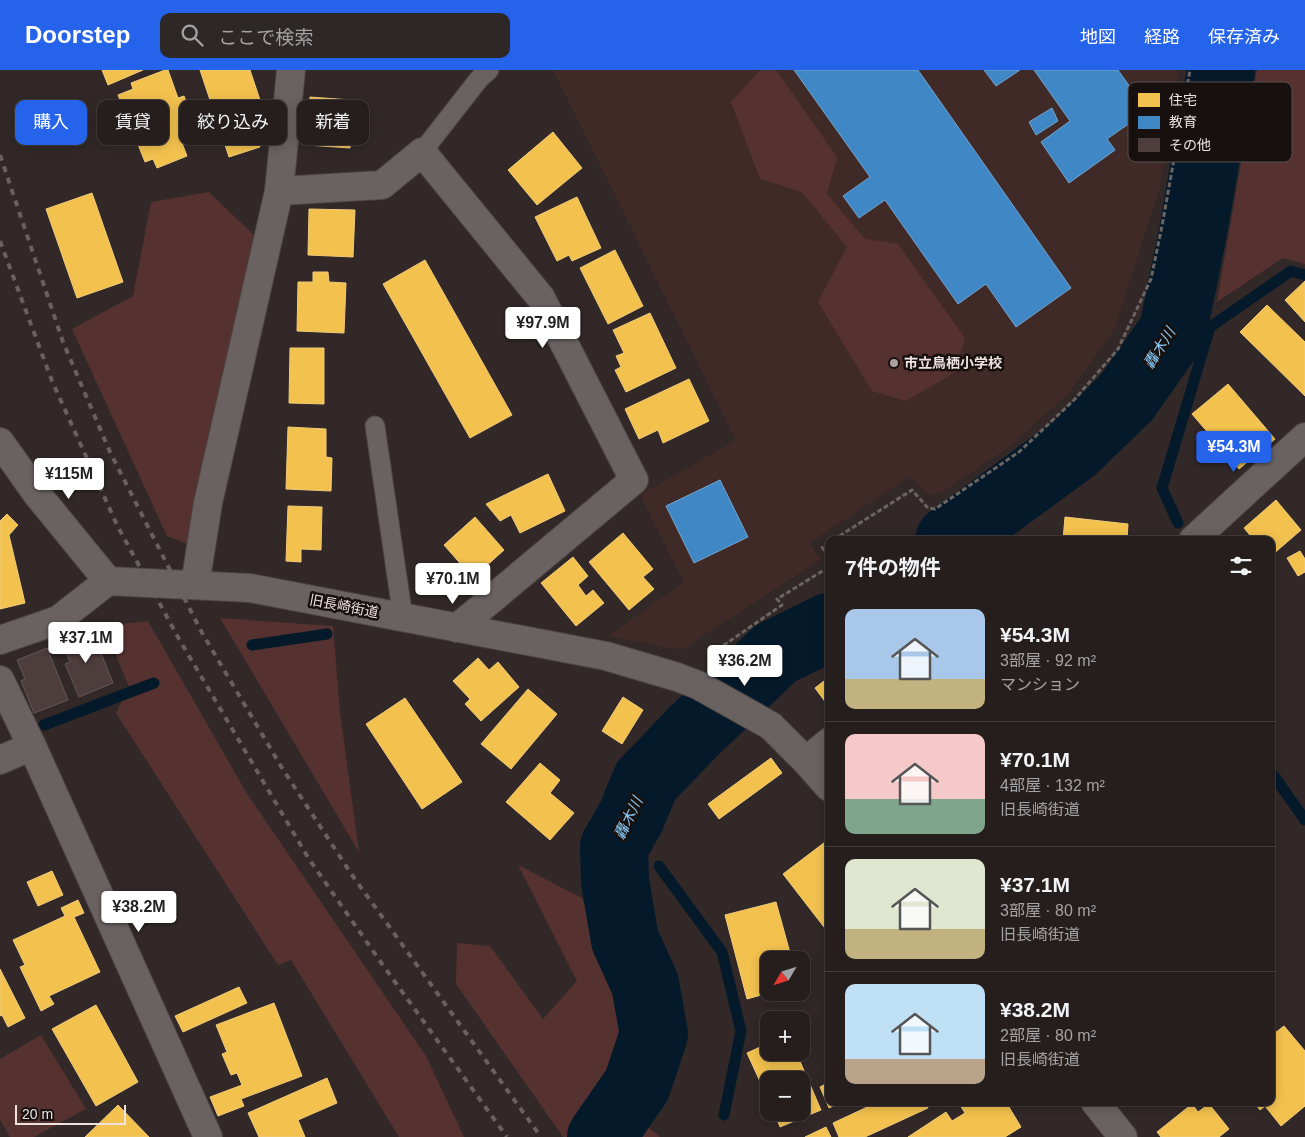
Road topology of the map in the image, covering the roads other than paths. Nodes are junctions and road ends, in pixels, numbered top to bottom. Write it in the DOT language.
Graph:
graph roads {
  1 [pos="291,70"];
  2 [pos="489,70"];
  3 [pos="422,152"];
  4 [pos="279,191"];
  5 [pos="375,426"];
  6 [pos="1305,437"];
  7 [pos="0,442"];
  8 [pos="1197,536"];
  9 [pos="108,581"];
  10 [pos="195,584"];
  11 [pos="403,618"];
  12 [pos="457,628"];
  13 [pos="0,640"];
  14 [pos="0,680"];
  15 [pos="825,745"];
  16 [pos="32,746"];
  17 [pos="0,760"];
  18 [pos="806,761"];
  19 [pos="825,782"];
  20 [pos="1098,1106"];
  21 [pos="208,1137"];
  22 [pos="1123,1137"];
  1 -- 4 [label="street"];
  2 -- 3 [label="lane"];
  3 -- 4 [label="street"];
  3 -- 12 [label="street"];
  4 -- 10 [label="street"];
  5 -- 11 [label="lane"];
  6 -- 8 [label="street"];
  7 -- 9 [label="street"];
  9 -- 10 [label="street, 旧長崎街道"];
  9 -- 13 [label="street"];
  10 -- 11 [label="street, 旧長崎街道"];
  11 -- 12 [label="street, 旧長崎街道"];
  12 -- 18 [label="street, 旧長崎街道"];
  14 -- 16 [label="street"];
  15 -- 18 [label="street"];
  16 -- 17 [label="street"];
  16 -- 21 [label="street"];
  18 -- 19 [label="street"];
  20 -- 22 [label="street"];
}
